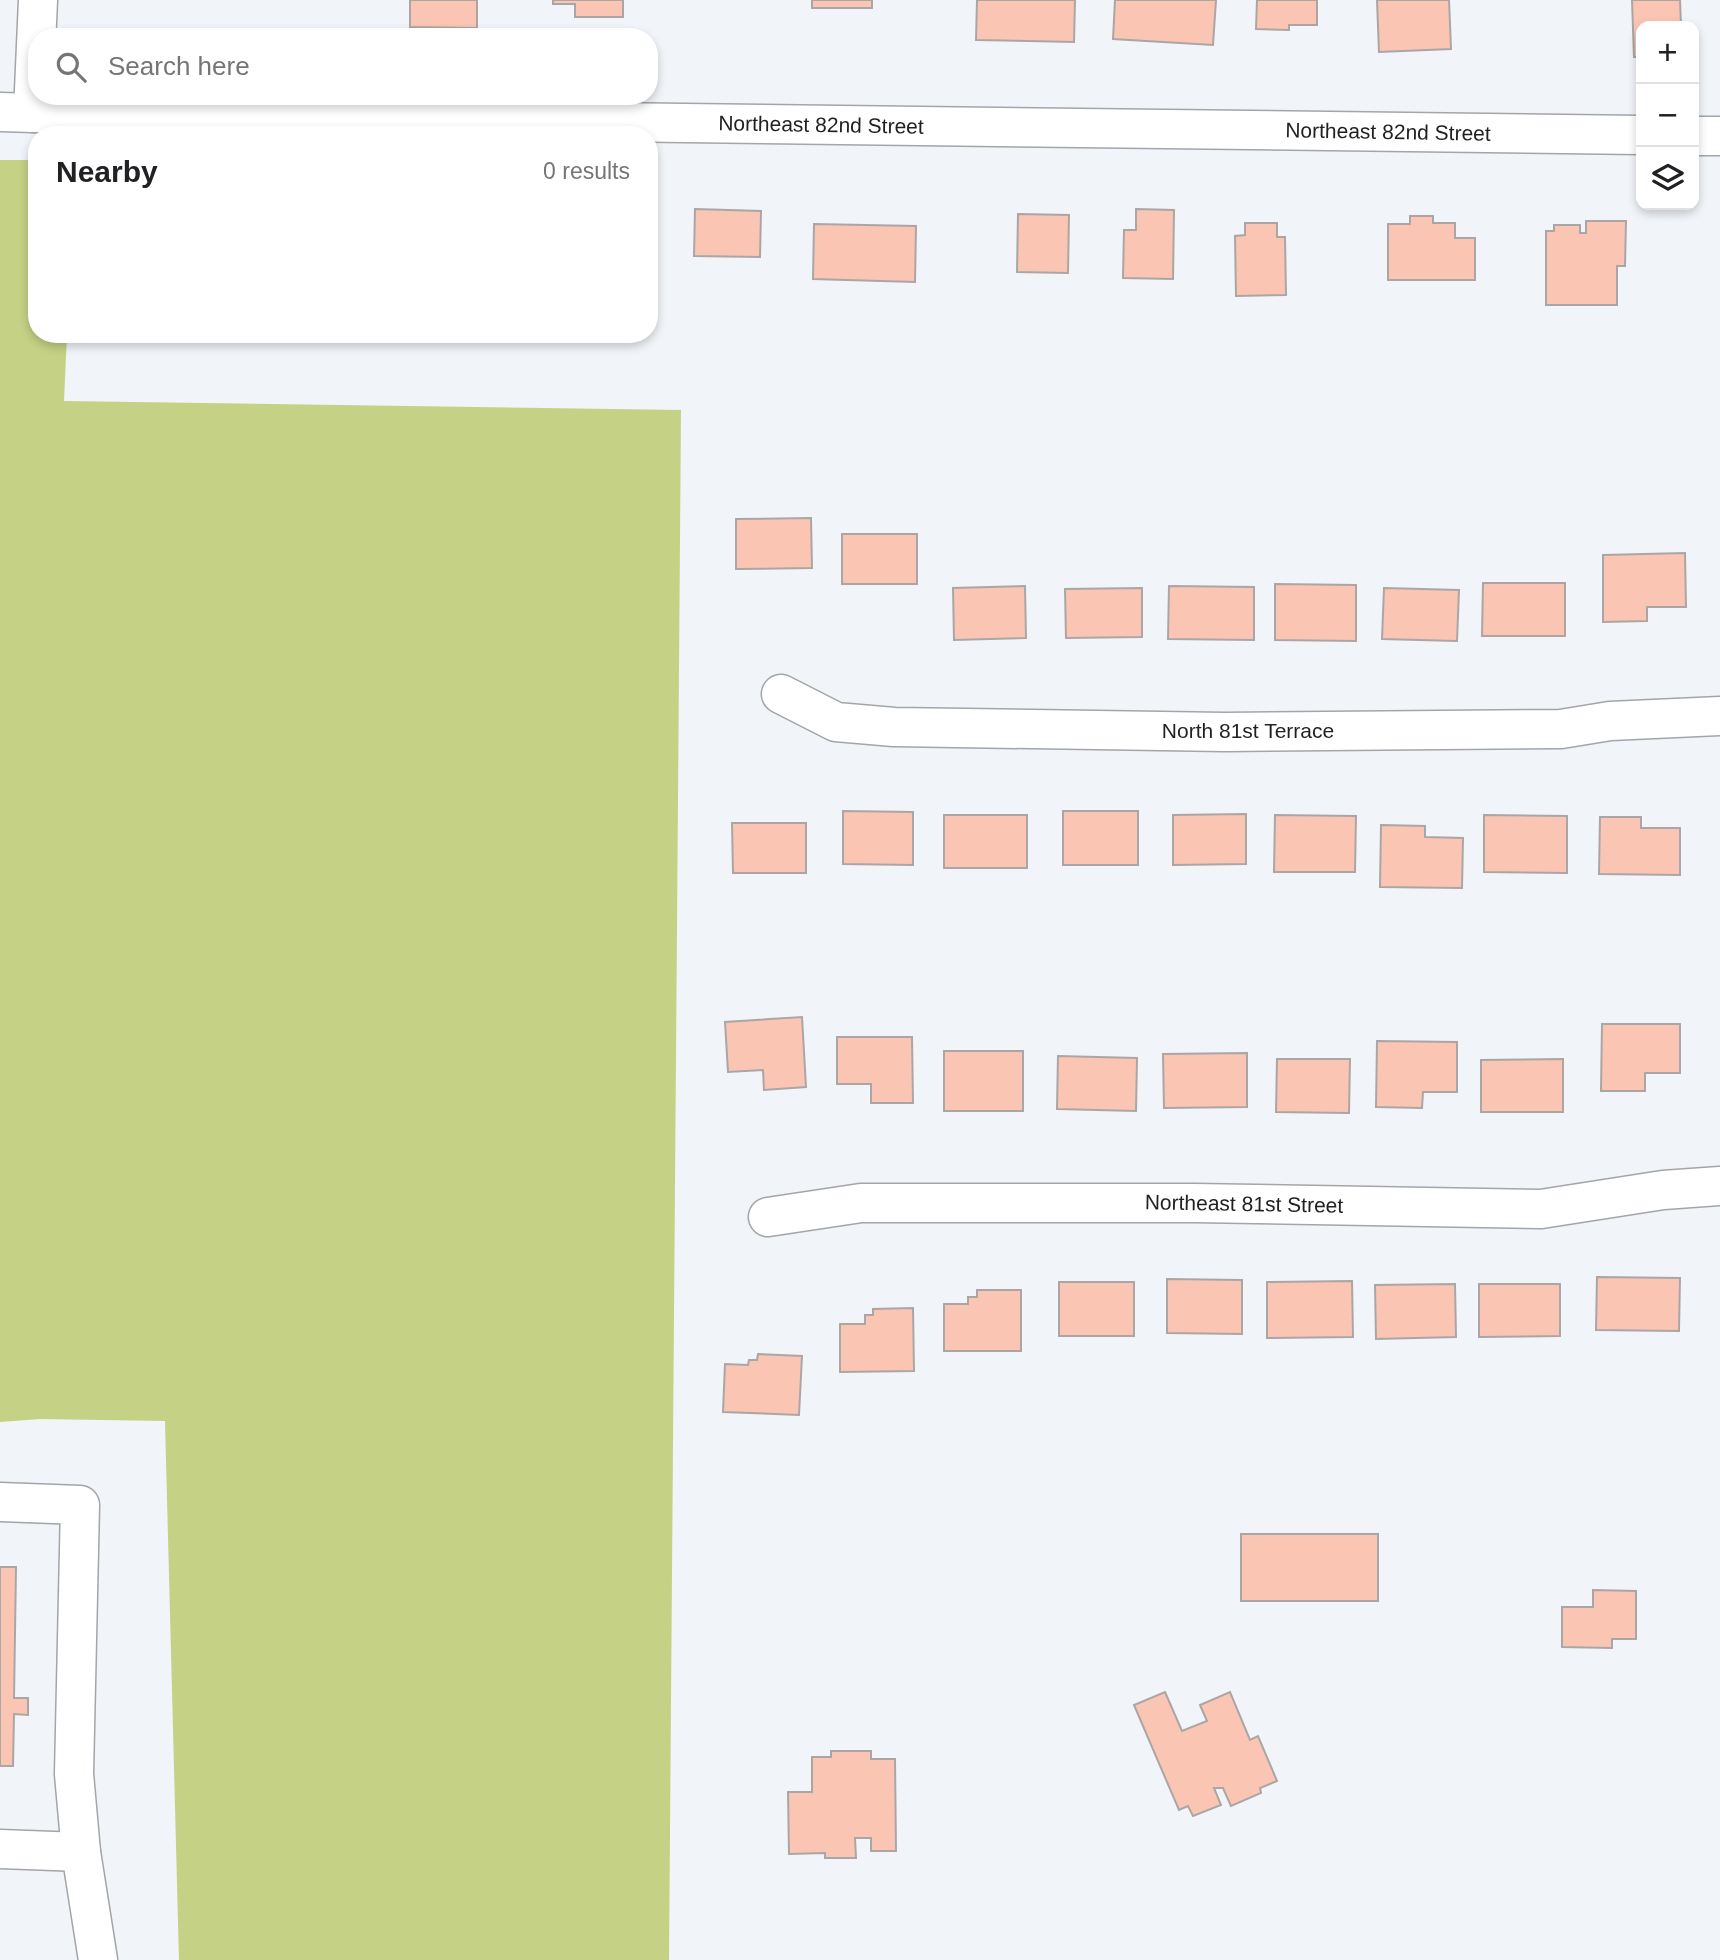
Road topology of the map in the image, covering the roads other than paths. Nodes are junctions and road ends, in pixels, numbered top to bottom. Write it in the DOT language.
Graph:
graph roads {
  1 [pos="38,0"];
  2 [pos="33,28"];
  3 [pos="28,53"];
  4 [pos="17,112"];
  5 [pos="1636,135"];
  6 [pos="1699,136"];
  7 [pos="1720,136"];
  8 [pos="781,694"];
  9 [pos="1720,716"];
  10 [pos="1720,1186"];
  11 [pos="768,1217"];
  12 [pos="0,1502"];
  13 [pos="0,1849"];
  14 [pos="81,1852"];
  15 [pos="98,1960"];
  1 -- 2 [label="street"];
  3 -- 4 [label="street"];
  4 -- 5 [label="street, Northeast 82nd Street"];
  6 -- 7 [label="street"];
  8 -- 9 [label="street, North 81st Terrace"];
  10 -- 11 [label="street, Northeast 81st Street"];
  12 -- 14 [label="street"];
  13 -- 14 [label="street"];
  14 -- 15 [label="street"];
}
